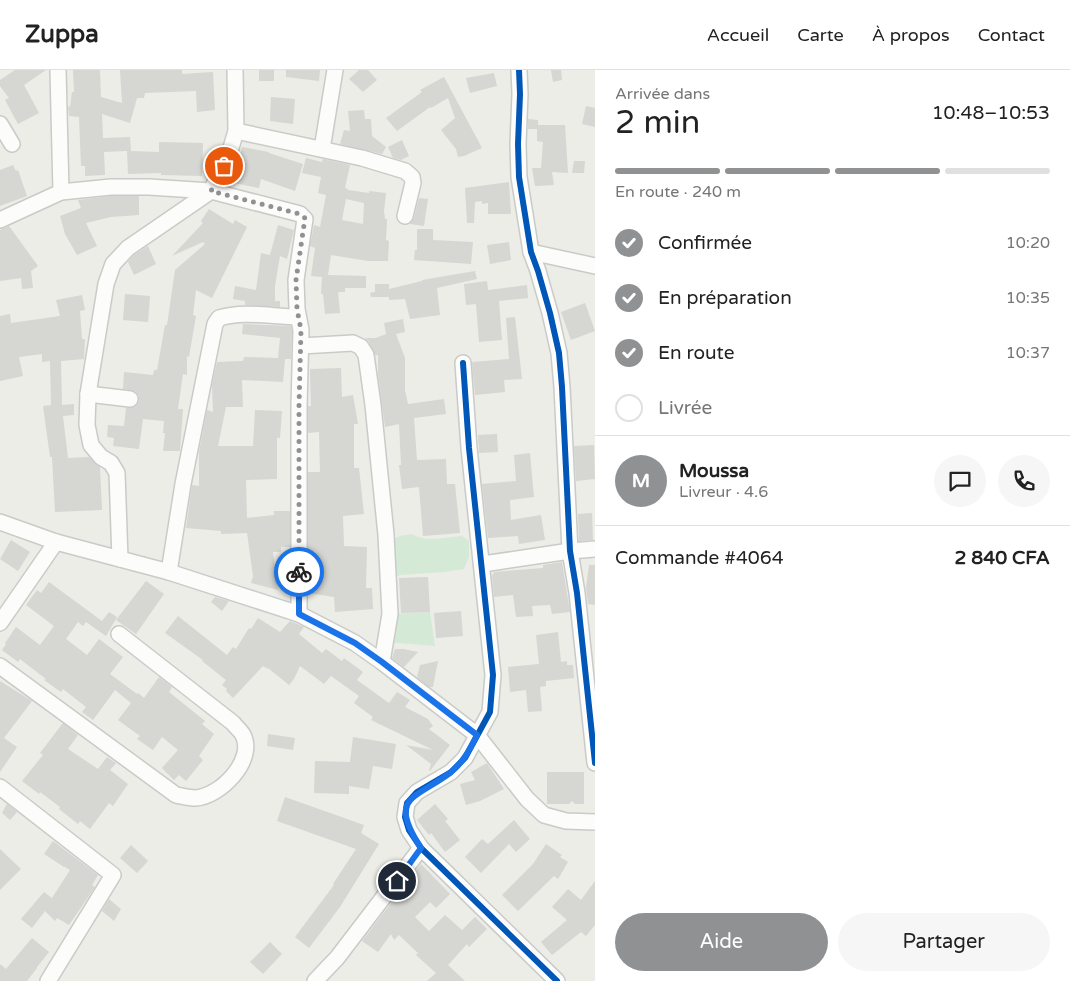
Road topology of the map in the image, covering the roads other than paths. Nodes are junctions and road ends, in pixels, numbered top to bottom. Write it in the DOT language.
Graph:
graph roads {
  1 [pos="58,70"];
  2 [pos="235,70"];
  3 [pos="335,70"];
  4 [pos="519,70"];
  5 [pos="0,124"];
  6 [pos="236,131"];
  7 [pos="12,144"];
  8 [pos="322,149"];
  9 [pos="211,191"];
  10 [pos="61,192"];
  11 [pos="405,216"];
  12 [pos="0,220"];
  13 [pos="531,252"];
  14 [pos="595,266"];
  15 [pos="298,317"];
  16 [pos="300,346"];
  17 [pos="463,363"];
  18 [pos="88,394"];
  19 [pos="130,399"];
  20 [pos="0,522"];
  21 [pos="56,542"];
  22 [pos="595,549"];
  23 [pos="570,551"];
  24 [pos="120,559"];
  25 [pos="483,564"];
  26 [pos="169,572"];
  27 [pos="299,614"];
  28 [pos="0,623"];
  29 [pos="119,634"];
  30 [pos="382,662"];
  31 [pos="0,666"];
  32 [pos="477,735"];
  33 [pos="595,763"];
  34 [pos="2,793"];
  35 [pos="595,822"];
  36 [pos="421,848"];
  37 [pos="48,981"];
  38 [pos="315,981"];
  39 [pos="557,981"];
  1 -- 10 [label="street"];
  2 -- 6 [label="street"];
  3 -- 8 [label="street"];
  4 -- 13 [label="street"];
  5 -- 7 [label="street"];
  6 -- 8 [label="street"];
  6 -- 9 [label="street"];
  8 -- 11 [label="street"];
  9 -- 10 [label="street"];
  9 -- 15 [label="street"];
  9 -- 18 [label="street"];
  10 -- 12 [label="street"];
  13 -- 14 [label="street"];
  13 -- 23 [label="street"];
  15 -- 16 [label="street"];
  15 -- 26 [label="street"];
  16 -- 27 [label="street"];
  16 -- 30 [label="street"];
  17 -- 25 [label="street"];
  18 -- 19 [label="street"];
  18 -- 24 [label="street"];
  20 -- 21 [label="street"];
  21 -- 24 [label="street"];
  21 -- 28 [label="street"];
  22 -- 23 [label="street"];
  23 -- 25 [label="street"];
  23 -- 33 [label="street"];
  24 -- 26 [label="street"];
  25 -- 32 [label="street"];
  26 -- 27 [label="street"];
  27 -- 30 [label="street"];
  29 -- 31 [label="street"];
  30 -- 32 [label="street"];
  32 -- 35 [label="street"];
  32 -- 36 [label="street"];
  34 -- 37 [label="street"];
  36 -- 38 [label="street"];
  36 -- 39 [label="street"];
}
